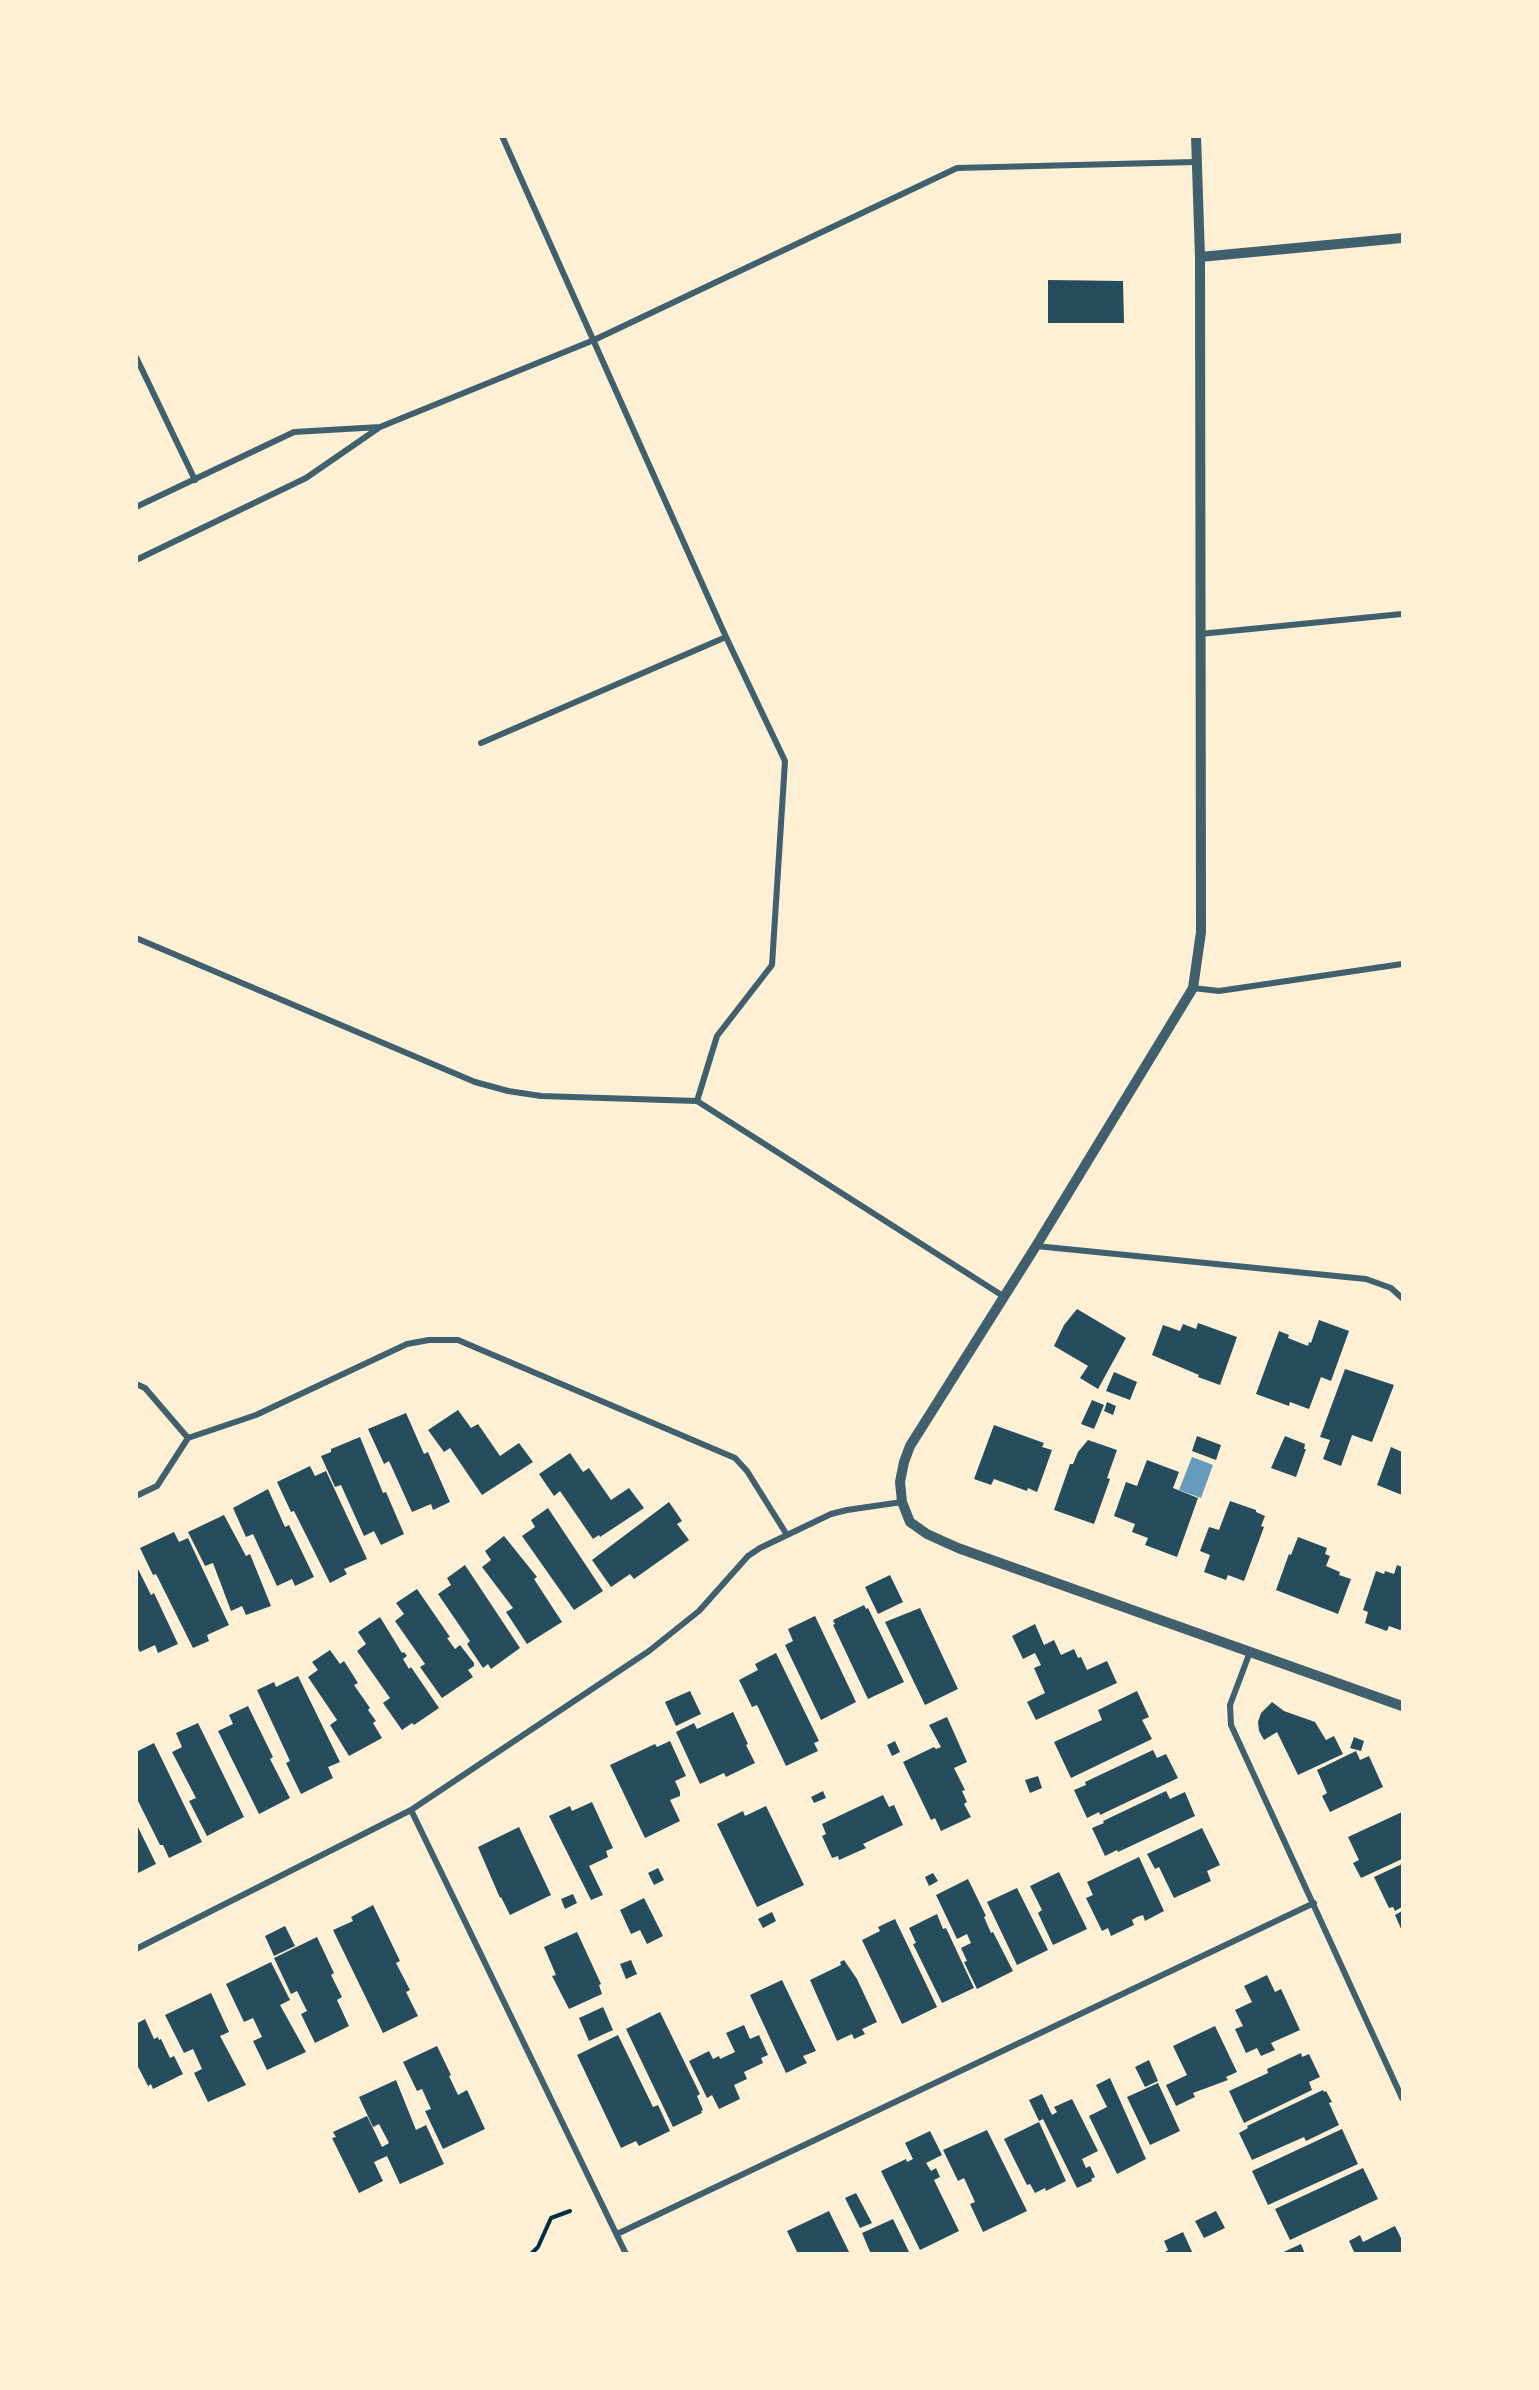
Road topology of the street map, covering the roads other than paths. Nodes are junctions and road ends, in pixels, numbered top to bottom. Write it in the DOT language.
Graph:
graph roads {
  1 [pos="502,136"];
  2 [pos="1196,136"];
  3 [pos="1195,162"];
  4 [pos="1402,238"];
  5 [pos="1200,257"];
  6 [pos="594,340"];
  7 [pos="136,357"];
  8 [pos="380,427"];
  9 [pos="195,480"];
  10 [pos="136,507"];
  11 [pos="136,560"];
  12 [pos="1402,614"];
  13 [pos="1199,634"];
  14 [pos="726,637"];
  15 [pos="481,743"];
  16 [pos="136,938"];
  17 [pos="1402,964"];
  18 [pos="1193,988"];
  19 [pos="697,1101"];
  20 [pos="1036,1246"];
  21 [pos="1003,1296"];
  22 [pos="1402,1298"];
  23 [pos="136,1384"];
  24 [pos="188,1438"];
  25 [pos="136,1496"];
  26 [pos="902,1502"];
  27 [pos="787,1535"];
  28 [pos="1250,1652"];
  29 [pos="1402,1706"];
  30 [pos="411,1810"];
  31 [pos="1314,1903"];
  32 [pos="136,1949"];
  33 [pos="1402,2098"];
  34 [pos="617,2234"];
  35 [pos="626,2253"];
  1 -- 6 [label="street"];
  2 -- 3 [label="street"];
  3 -- 5 [label="street"];
  3 -- 6 [label="street"];
  4 -- 5 [label="street"];
  5 -- 13 [label="street"];
  6 -- 8 [label="street"];
  6 -- 14 [label="street"];
  7 -- 9 [label="street"];
  8 -- 9 [label="street"];
  8 -- 11 [label="street"];
  9 -- 10 [label="street"];
  12 -- 13 [label="street"];
  13 -- 18 [label="street"];
  14 -- 15 [label="street"];
  14 -- 19 [label="street"];
  16 -- 19 [label="street"];
  17 -- 18 [label="street"];
  18 -- 20 [label="street"];
  19 -- 21 [label="street"];
  20 -- 21 [label="street"];
  20 -- 22 [label="street"];
  21 -- 26 [label="street"];
  23 -- 24 [label="street"];
  24 -- 25 [label="street"];
  24 -- 27 [label="street"];
  26 -- 27 [label="street"];
  26 -- 28 [label="street"];
  27 -- 30 [label="street"];
  28 -- 29 [label="street"];
  28 -- 31 [label="street"];
  30 -- 32 [label="street"];
  30 -- 34 [label="street"];
  31 -- 33 [label="street"];
  31 -- 34 [label="street"];
  34 -- 35 [label="street"];
}
